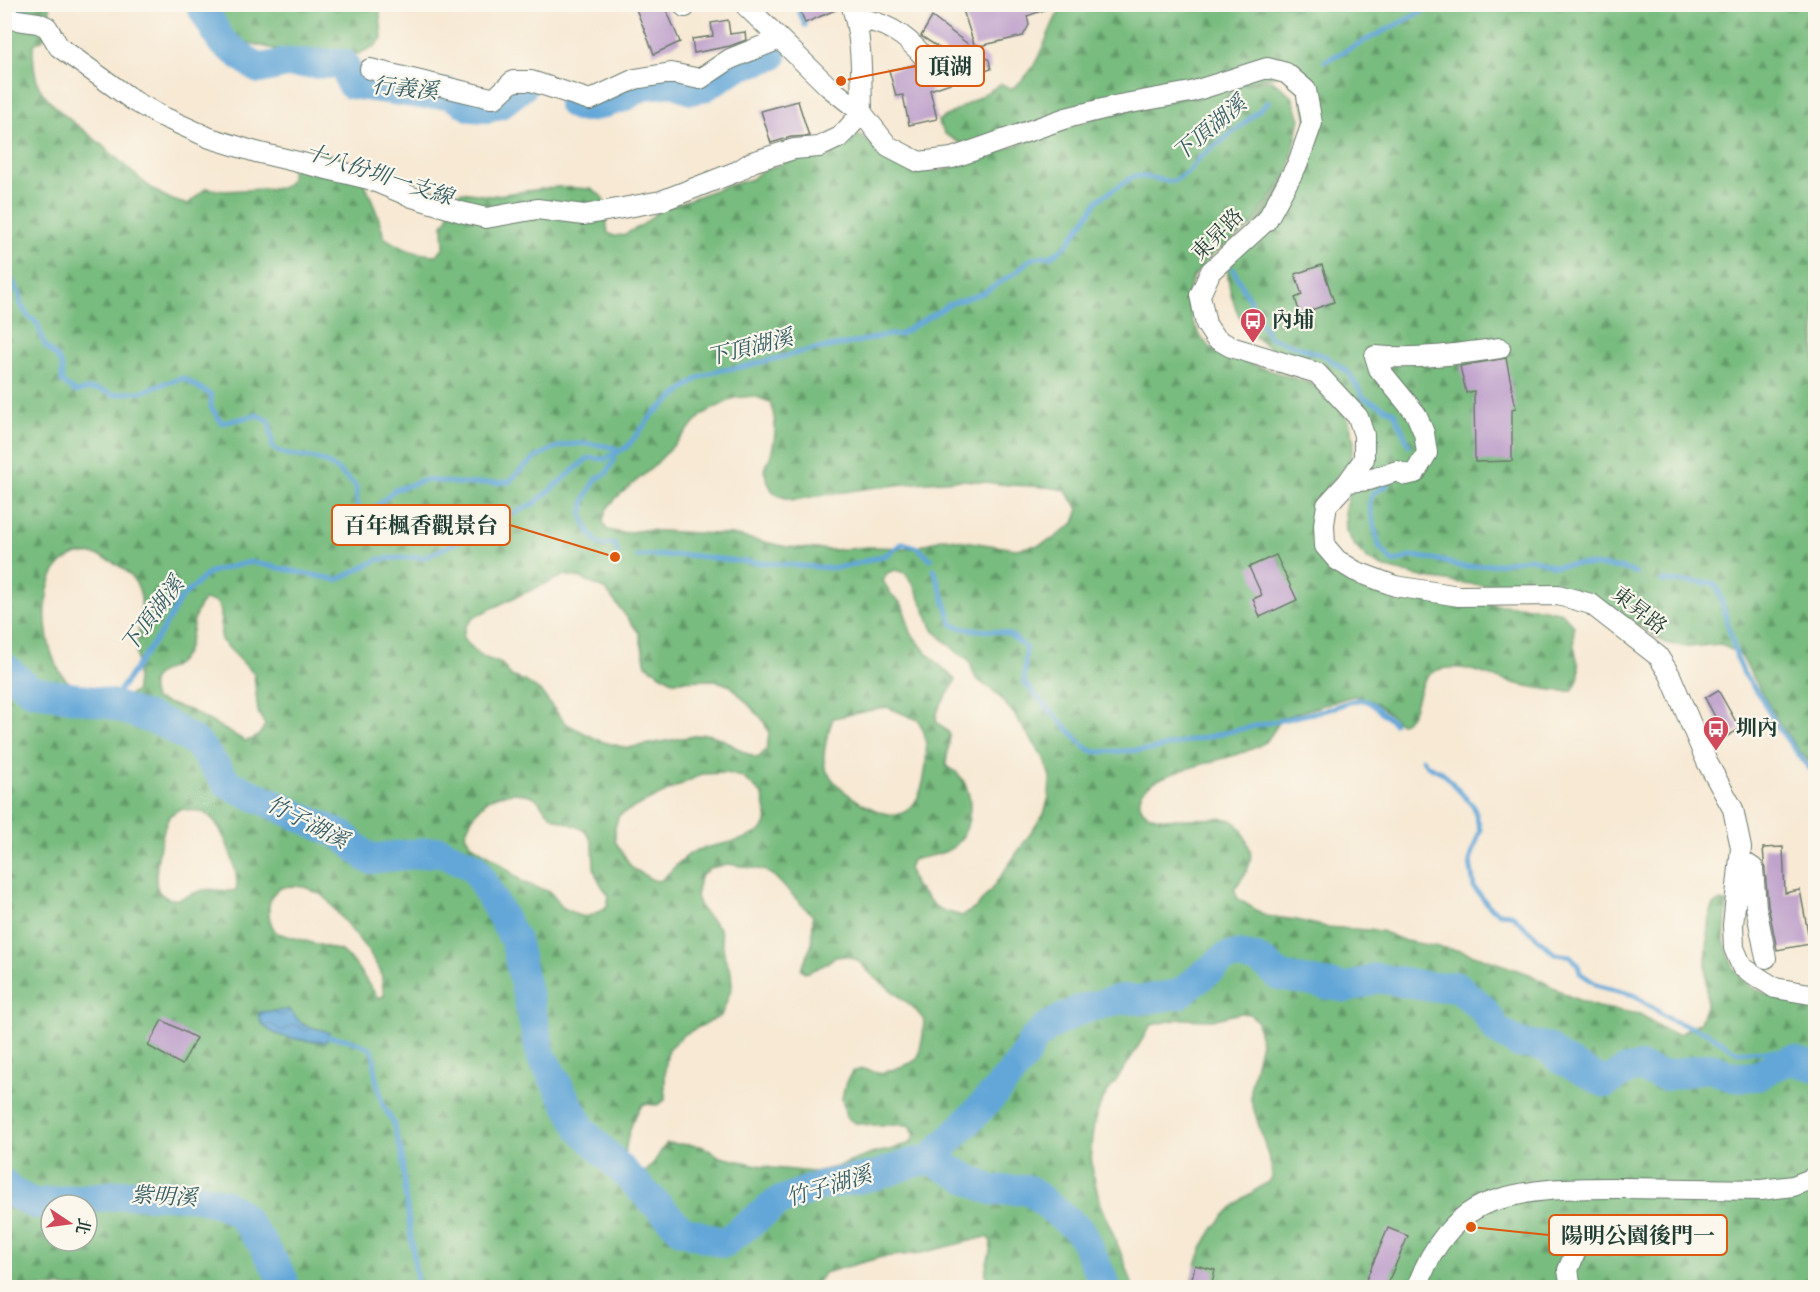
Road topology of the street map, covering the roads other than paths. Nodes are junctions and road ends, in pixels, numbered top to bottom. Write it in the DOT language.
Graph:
graph roads {
  1 [pos="744,4"];
  2 [pos="854,12"];
  3 [pos="4,18"];
  4 [pos="780,39"];
  5 [pos="924,57"];
  6 [pos="370,69"];
  7 [pos="862,113"];
  8 [pos="1500,348"];
  9 [pos="1348,482"];
  10 [pos="1741,860"];
  11 [pos="1766,958"];
  12 [pos="1815,995"];
  13 [pos="1815,1177"];
  14 [pos="1575,1253"];
  15 [pos="1417,1287"];
  16 [pos="1571,1287"];
  1 -- 4 [label="street, 東昇路"];
  2 -- 5 [label="street"];
  2 -- 7 [label="street"];
  3 -- 7 [label="street"];
  4 -- 6 [label="street"];
  4 -- 7 [label="street, 東昇路"];
  7 -- 9 [label="street, 東昇路"];
  8 -- 9 [label="street"];
  9 -- 10 [label="street, 東昇路"];
  10 -- 11 [label="street"];
  10 -- 12 [label="street, 東昇路"];
  13 -- 15 [label="street"];
  14 -- 16 [label="street"];
}
